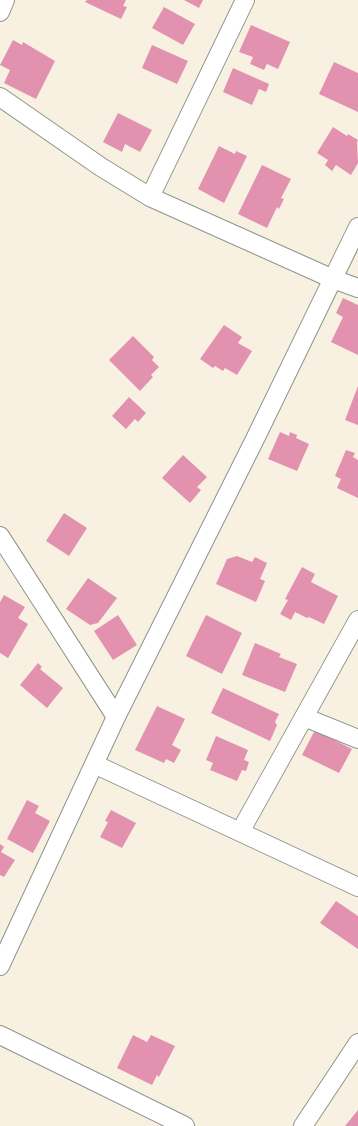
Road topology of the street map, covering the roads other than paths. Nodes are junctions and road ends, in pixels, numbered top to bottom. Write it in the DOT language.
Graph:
graph roads {
  1 [pos="5,0"];
  2 [pos="245,0"];
  3 [pos="0,12"];
  4 [pos="0,97"];
  5 [pos="150,197"];
  6 [pos="358,227"];
  7 [pos="333,279"];
  8 [pos="358,288"];
  9 [pos="0,536"];
  10 [pos="358,620"];
  11 [pos="116,717"];
  12 [pos="304,717"];
  13 [pos="358,739"];
  14 [pos="94,764"];
  15 [pos="240,832"];
  16 [pos="358,887"];
  17 [pos="0,966"];
  18 [pos="0,1035"];
  19 [pos="358,1044"];
  20 [pos="185,1126"];
  21 [pos="303,1126"];
  1 -- 3 [label="street"];
  2 -- 5 [label="street"];
  4 -- 5 [label="street"];
  5 -- 7 [label="street"];
  6 -- 7 [label="street"];
  7 -- 8 [label="street"];
  7 -- 11 [label="street"];
  9 -- 11 [label="street"];
  10 -- 12 [label="street"];
  11 -- 14 [label="street"];
  12 -- 13 [label="street"];
  12 -- 15 [label="street"];
  14 -- 15 [label="street"];
  14 -- 17 [label="street"];
  15 -- 16 [label="street"];
  18 -- 20 [label="street"];
  19 -- 21 [label="street"];
}
